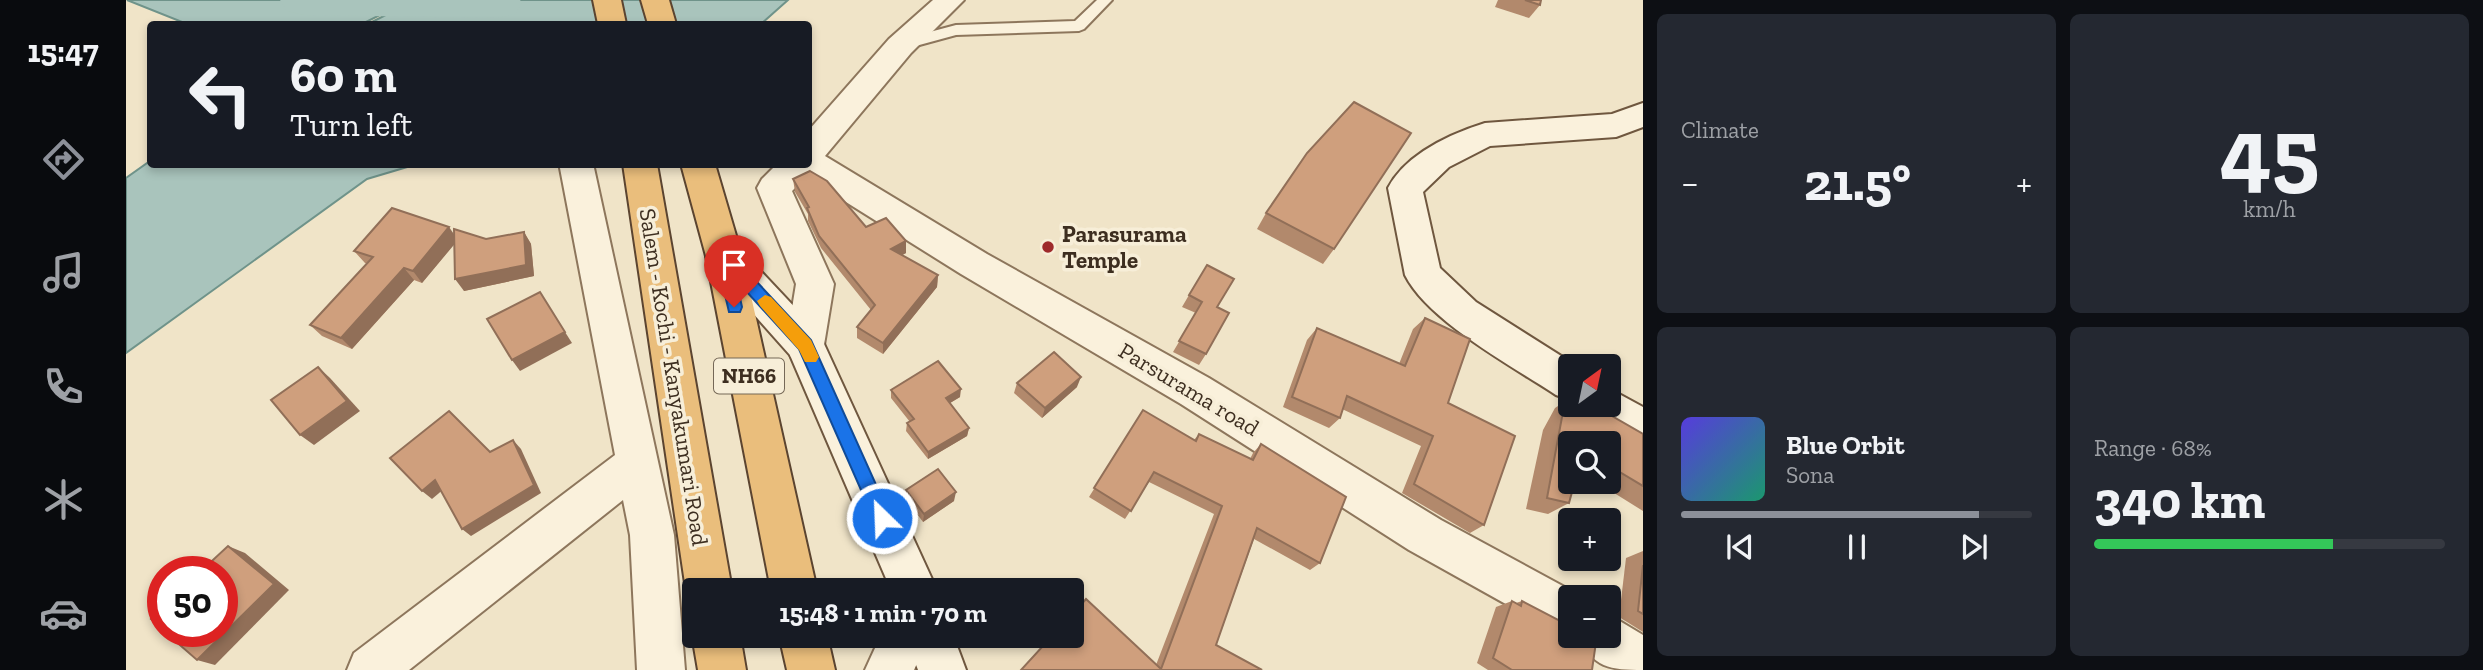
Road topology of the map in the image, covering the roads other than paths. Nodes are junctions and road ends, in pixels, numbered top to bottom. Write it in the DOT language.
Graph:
graph roads {
  1 [pos="607,0"];
  2 [pos="655,0"];
  3 [pos="950,0"];
  4 [pos="1105,0"];
  5 [pos="611,21"];
  6 [pos="661,21"];
  7 [pos="900,46"];
  8 [pos="1643,114"];
  9 [pos="812,149"];
  10 [pos="812,164"];
  11 [pos="577,168"];
  12 [pos="641,168"];
  13 [pos="699,168"];
  14 [pos="795,168"];
  15 [pos="724,256"];
  16 [pos="805,345"];
  17 [pos="1558,375"];
  18 [pos="1621,415"];
  19 [pos="1643,429"];
  20 [pos="637,463"];
  21 [pos="707,578"];
  22 [pos="791,578"];
  23 [pos="909,578"];
  24 [pos="1558,608"];
  25 [pos="718,648"];
  26 [pos="806,648"];
  27 [pos="900,648"];
  28 [pos="934,648"];
  29 [pos="1620,648"];
  30 [pos="1643,664"];
  31 [pos="371,670"];
  32 [pos="661,670"];
  33 [pos="722,670"];
  34 [pos="810,670"];
  35 [pos="889,670"];
  36 [pos="942,670"];
  1 -- 5 [label="highway"];
  2 -- 6 [label="highway"];
  3 -- 7 [label="street"];
  4 -- 7 [label="lane"];
  7 -- 9 [label="street"];
  8 -- 17 [label="street"];
  10 -- 24 [label="street, Parsurama road"];
  11 -- 20 [label="street"];
  12 -- 21 [label="highway, Salem - Kochi - Kanyakumari Road"];
  13 -- 15 [label="highway, NH66"];
  14 -- 16 [label="street"];
  15 -- 16 [label="street"];
  15 -- 22 [label="highway, NH66"];
  16 -- 23 [label="street"];
  18 -- 19 [label="street"];
  20 -- 31 [label="street"];
  20 -- 32 [label="street"];
  25 -- 33 [label="highway"];
  26 -- 34 [label="highway"];
  27 -- 35 [label="street"];
  28 -- 36 [label="street"];
  29 -- 30 [label="street"];
}
